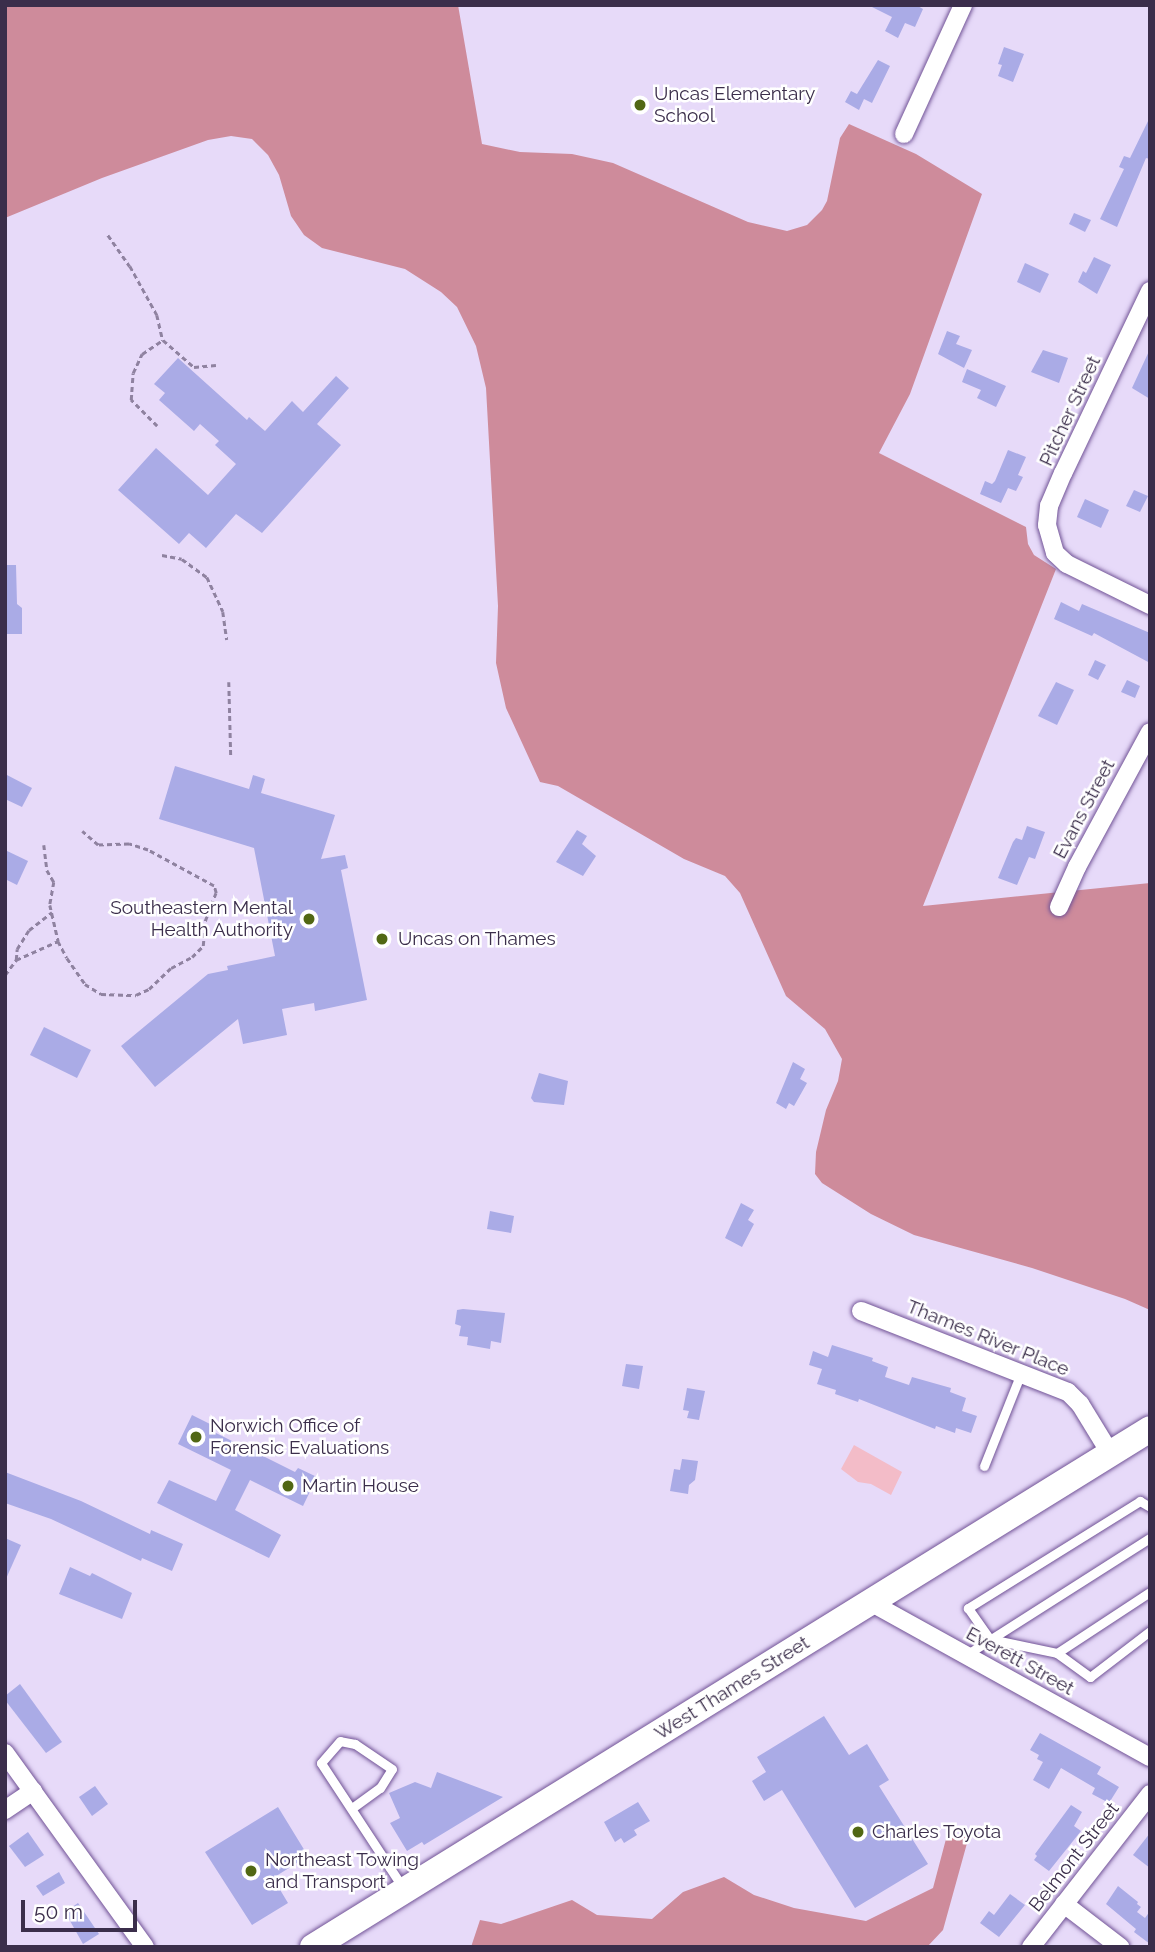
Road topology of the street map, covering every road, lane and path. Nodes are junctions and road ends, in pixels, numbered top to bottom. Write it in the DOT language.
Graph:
graph roads {
  1 [pos="963,5"];
  2 [pos="904,134"];
  3 [pos="108,235"];
  4 [pos="1150,291"];
  5 [pos="163,340"];
  6 [pos="216,365"];
  7 [pos="156,426"];
  8 [pos="162,555"];
  9 [pos="1150,605"];
  10 [pos="227,640"];
  11 [pos="229,682"];
  12 [pos="1150,732"];
  13 [pos="231,758"];
  14 [pos="82,831"];
  15 [pos="44,845"];
  16 [pos="1059,907"];
  17 [pos="52,912"];
  18 [pos="58,941"];
  19 [pos="16,960"];
  20 [pos="5,975"];
  21 [pos="861,1311"];
  22 [pos="1021,1373"];
  23 [pos="1150,1429"];
  24 [pos="1110,1453"];
  25 [pos="984,1466"];
  26 [pos="1150,1507"];
  27 [pos="1150,1538"];
  28 [pos="1150,1592"];
  29 [pos="870,1602"];
  30 [pos="1150,1631"];
  31 [pos="990,1639"];
  32 [pos="1057,1653"];
  33 [pos="966,1655"];
  34 [pos="5,1753"];
  35 [pos="1150,1757"];
  36 [pos="33,1791"];
  37 [pos="1150,1794"];
  38 [pos="352,1808"];
  39 [pos="5,1810"];
  40 [pos="405,1890"];
  41 [pos="1064,1904"];
  42 [pos="145,1947"];
  43 [pos="313,1947"];
  44 [pos="1031,1947"];
  45 [pos="1119,1947"];
  1 -- 2 [label="street"];
  3 -- 5 [label="path"];
  4 -- 9 [label="street, Pitcher Street"];
  5 -- 6 [label="path"];
  5 -- 7 [label="path"];
  8 -- 10 [label="path"];
  11 -- 13 [label="path"];
  12 -- 16 [label="street, Evans Street"];
  14 -- 18 [label="path"];
  15 -- 17 [label="path"];
  17 -- 18 [label="path"];
  17 -- 19 [label="path"];
  18 -- 19 [label="path"];
  19 -- 20 [label="path"];
  21 -- 22 [label="street, Thames River Place"];
  22 -- 24 [label="street, Thames River Place"];
  22 -- 25 [label="lane"];
  23 -- 24 [label="main road, West Thames Street"];
  24 -- 29 [label="main road, West Thames Street"];
  26 -- 31 [label="lane"];
  27 -- 31 [label="lane"];
  28 -- 32 [label="lane"];
  29 -- 33 [label="street, Everett Street"];
  29 -- 40 [label="main road, West Thames Street"];
  30 -- 32 [label="lane"];
  31 -- 32 [label="lane"];
  31 -- 33 [label="lane"];
  33 -- 35 [label="street, Everett Street"];
  34 -- 36 [label="street"];
  36 -- 39 [label="street"];
  36 -- 42 [label="street"];
  37 -- 41 [label="street, Belmont Street"];
  38 -- 38 [label="lane"];
  38 -- 40 [label="lane"];
  40 -- 43 [label="main road, West Thames Street"];
  41 -- 44 [label="street, Belmont Street"];
  41 -- 45 [label="street"];
}
